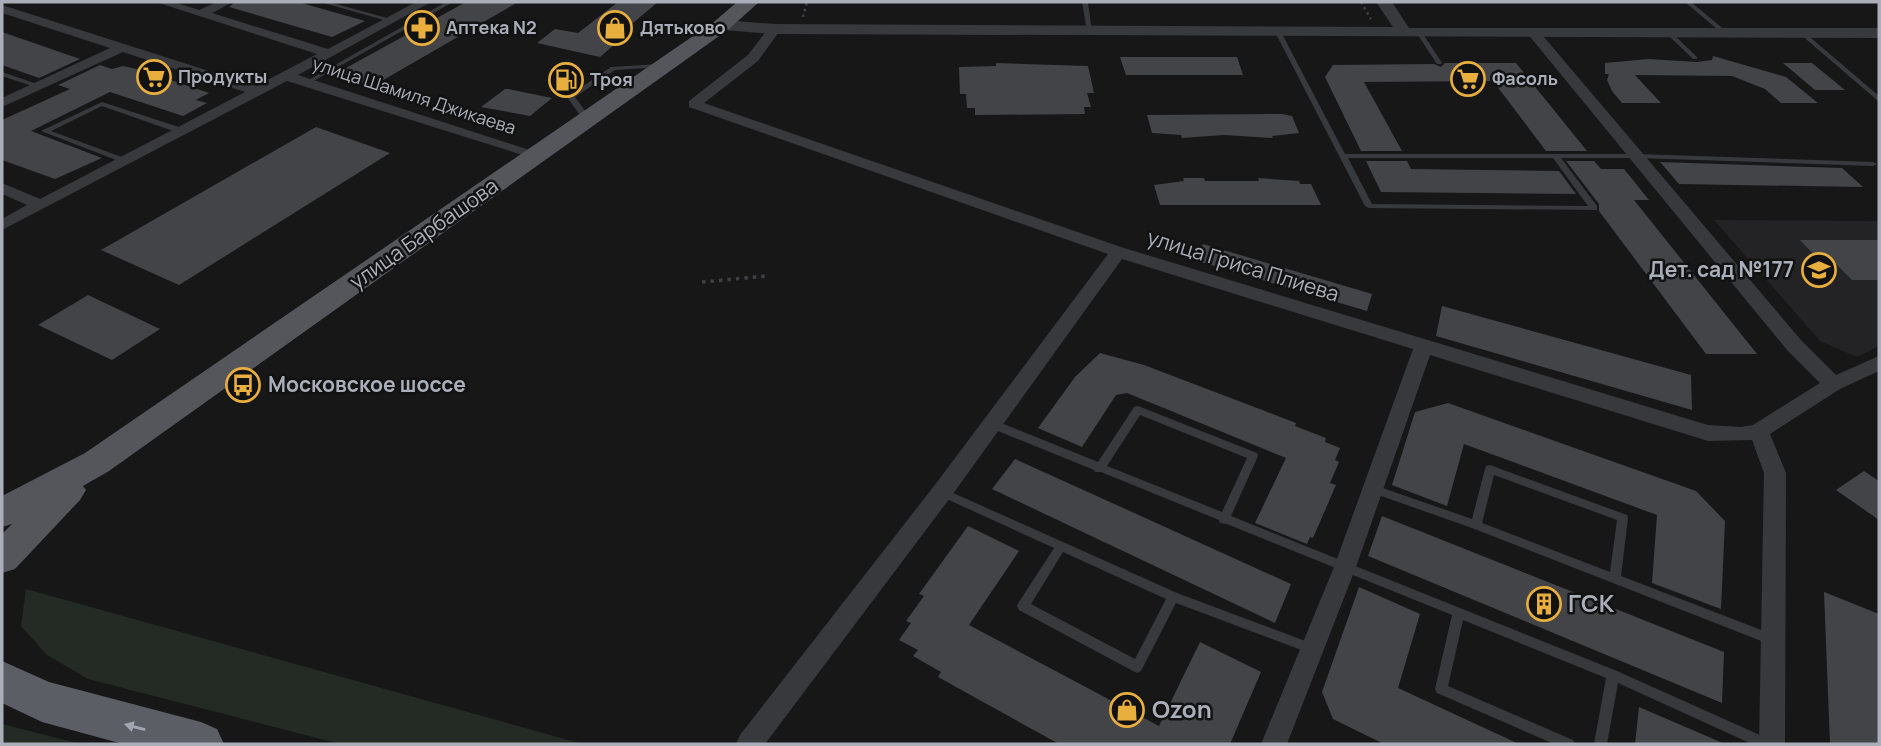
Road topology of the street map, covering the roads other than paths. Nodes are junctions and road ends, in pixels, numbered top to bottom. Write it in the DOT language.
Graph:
graph roads {
  1 [pos="14,2"];
  2 [pos="162,2"];
  3 [pos="227,2"];
  4 [pos="323,2"];
  5 [pos="423,2"];
  6 [pos="450,2"];
  7 [pos="749,2"];
  8 [pos="1085,2"];
  9 [pos="1384,2"];
  10 [pos="1688,2"];
  11 [pos="2,8"];
  12 [pos="202,13"];
  13 [pos="391,20"];
  14 [pos="722,25"];
  15 [pos="775,29"];
  16 [pos="1090,32"];
  17 [pos="1278,32"];
  18 [pos="1412,32"];
  19 [pos="1534,33"];
  20 [pos="1669,33"];
  21 [pos="1725,33"];
  22 [pos="1802,33"];
  23 [pos="1879,33"];
  24 [pos="121,48"];
  25 [pos="328,53"];
  26 [pos="1695,58"];
  27 [pos="1439,63"];
  28 [pos="2,74"];
  29 [pos="286,76"];
  30 [pos="308,82"];
  31 [pos="38,86"];
  32 [pos="257,91"];
  33 [pos="1879,99"];
  34 [pos="2,103"];
  35 [pos="182,131"];
  36 [pos="537,155"];
  37 [pos="1343,156"];
  38 [pos="1555,156"];
  39 [pos="1637,156"];
  40 [pos="124,161"];
  41 [pos="1873,164"];
  42 [pos="2,188"];
  43 [pos="40,205"];
  44 [pos="2,225"];
  45 [pos="1118,252"];
  46 [pos="1424,346"];
  47 [pos="1879,363"];
  48 [pos="1833,384"];
  49 [pos="992,424"];
  50 [pos="1759,431"];
  51 [pos="97,462"];
  52 [pos="1099,469"];
  53 [pos="1374,489"];
  54 [pos="942,492"];
  55 [pos="2,513"];
  56 [pos="1224,520"];
  57 [pos="1476,525"];
  58 [pos="1061,545"];
  59 [pos="2,558"];
  60 [pos="1345,567"];
  61 [pos="1615,579"];
  62 [pos="1173,597"];
  63 [pos="1459,613"];
  64 [pos="1773,640"];
  65 [pos="1313,649"];
  66 [pos="1613,675"];
  67 [pos="2,681"];
  68 [pos="201,744"];
  69 [pos="749,744"];
  70 [pos="1274,744"];
  71 [pos="1568,744"];
  72 [pos="1600,744"];
  73 [pos="1766,744"];
  74 [pos="1772,744"];
  1 -- 11 [label="street"];
  2 -- 12 [label="street, улица Шамиля Джикаева"];
  3 -- 12 [label="street"];
  4 -- 13 [label="lane"];
  5 -- 13 [label="street"];
  6 -- 30 [label="lane"];
  7 -- 14 [label="main road, улица Барбашова"];
  8 -- 16 [label="lane"];
  9 -- 18 [label="street"];
  10 -- 21 [label="lane"];
  11 -- 24 [label="street"];
  12 -- 25 [label="street, улица Шамиля Джикаева"];
  13 -- 25 [label="street"];
  14 -- 15 [label="street"];
  14 -- 36 [label="main road, улица Барбашова"];
  15 -- 16 [label="street"];
  15 -- 45 [label="street, улица Гриса Плиева"];
  16 -- 17 [label="street"];
  17 -- 18 [label="street"];
  17 -- 37 [label="lane"];
  18 -- 19 [label="street"];
  18 -- 27 [label="lane"];
  19 -- 20 [label="street"];
  19 -- 39 [label="street"];
  20 -- 21 [label="street"];
  20 -- 26 [label="lane"];
  21 -- 22 [label="street"];
  22 -- 23 [label="street"];
  22 -- 33 [label="lane"];
  24 -- 31 [label="street"];
  24 -- 32 [label="street"];
  25 -- 29 [label="street"];
  28 -- 31 [label="lane"];
  29 -- 30 [label="street, улица Шамиля Джикаева"];
  29 -- 32 [label="street, улица Шамиля Джикаева"];
  30 -- 36 [label="street, улица Шамиля Джикаева"];
  31 -- 34 [label="street"];
  32 -- 35 [label="street, улица Шамиля Джикаева"];
  35 -- 40 [label="street, улица Шамиля Джикаева"];
  35 -- 40 [label="lane"];
  36 -- 51 [label="main road, улица Барбашова"];
  37 -- 38 [label="lane"];
  37 -- 38 [label="lane"];
  38 -- 39 [label="lane"];
  39 -- 41 [label="lane"];
  39 -- 48 [label="street"];
  40 -- 43 [label="street, улица Шамиля Джикаева"];
  42 -- 43 [label="street"];
  43 -- 44 [label="street, улица Шамиля Джикаева"];
  45 -- 46 [label="street, улица Гриса Плиева"];
  45 -- 49 [label="street"];
  46 -- 50 [label="street, улица Гриса Плиева"];
  46 -- 53 [label="street"];
  47 -- 48 [label="street, улица Гриса Плиева"];
  48 -- 50 [label="street, улица Гриса Плиева"];
  49 -- 52 [label="lane"];
  49 -- 54 [label="street"];
  50 -- 64 [label="street"];
  51 -- 55 [label="main road, улица Барбашова"];
  51 -- 59 [label="main road, улица Барбашова"];
  52 -- 56 [label="lane"];
  52 -- 56 [label="lane"];
  53 -- 57 [label="lane"];
  53 -- 60 [label="street"];
  54 -- 58 [label="lane"];
  54 -- 69 [label="street"];
  56 -- 60 [label="lane"];
  57 -- 61 [label="lane"];
  57 -- 61 [label="lane"];
  58 -- 62 [label="lane"];
  58 -- 62 [label="lane"];
  60 -- 63 [label="lane"];
  60 -- 65 [label="street"];
  61 -- 64 [label="lane"];
  62 -- 65 [label="lane"];
  63 -- 66 [label="lane"];
  63 -- 71 [label="lane"];
  64 -- 74 [label="street"];
  65 -- 70 [label="street"];
  66 -- 72 [label="lane"];
  66 -- 73 [label="lane"];
  68 -- 67 [label="highway, one-way"];
}
